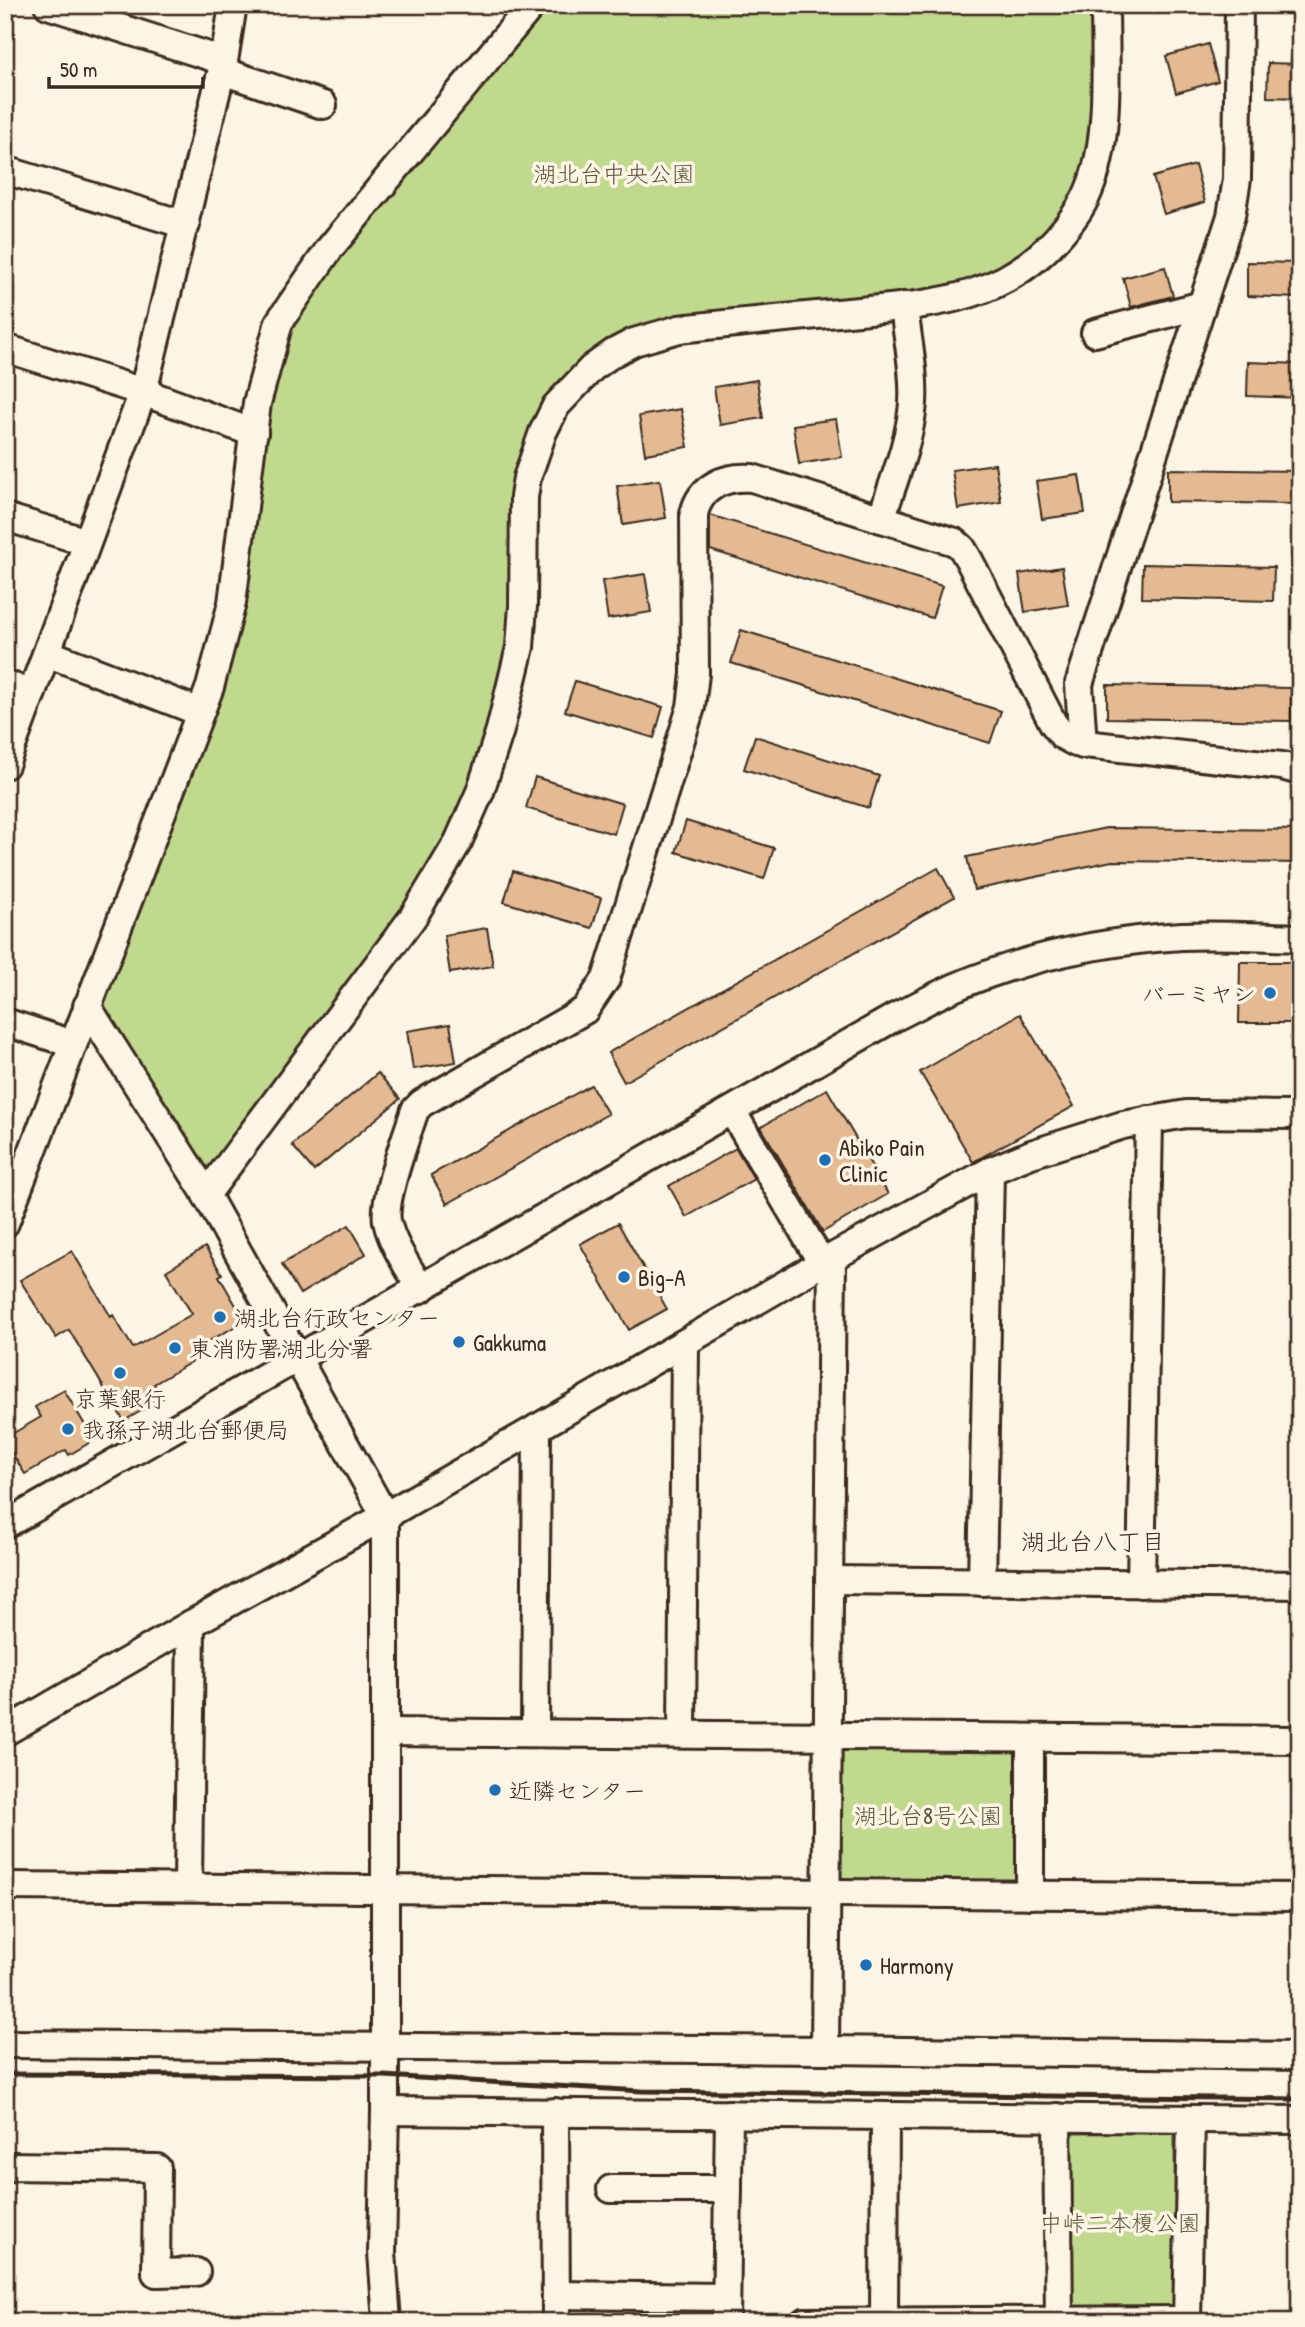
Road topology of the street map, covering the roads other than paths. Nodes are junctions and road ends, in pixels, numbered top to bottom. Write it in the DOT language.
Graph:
graph roads {
  1 [pos="48,5"];
  2 [pos="233,5"];
  3 [pos="532,5"];
  4 [pos="1105,5"];
  5 [pos="1239,5"];
  6 [pos="223,66"];
  7 [pos="323,105"];
  8 [pos="5,170"];
  9 [pos="186,225"];
  10 [pos="1202,305"];
  11 [pos="904,306"];
  12 [pos="1095,333"];
  13 [pos="5,348"];
  14 [pos="144,392"];
  15 [pos="254,433"];
  16 [pos="5,517"];
  17 [pos="881,519"];
  18 [pos="87,542"];
  19 [pos="47,653"];
  20 [pos="5,684"];
  21 [pos="1079,684"];
  22 [pos="32,693"];
  23 [pos="1039,695"];
  24 [pos="200,712"];
  25 [pos="1083,745"];
  26 [pos="5,765"];
  27 [pos="1300,771"];
  28 [pos="1300,938"];
  29 [pos="87,1006"];
  30 [pos="5,1022"];
  31 [pos="73,1044"];
  32 [pos="733,1111"];
  33 [pos="1300,1115"];
  34 [pos="1149,1121"];
  35 [pos="990,1171"];
  36 [pos="206,1195"];
  37 [pos="5,1223"];
  38 [pos="827,1260"];
  39 [pos="421,1289"];
  40 [pos="685,1343"];
  41 [pos="298,1357"];
  42 [pos="537,1429"];
  43 [pos="384,1516"];
  44 [pos="5,1525"];
  45 [pos="829,1580"];
  46 [pos="982,1582"];
  47 [pos="1141,1584"];
  48 [pos="1300,1585"];
  49 [pos="191,1623"];
  50 [pos="5,1732"];
  51 [pos="385,1732"];
  52 [pos="535,1732"];
  53 [pos="682,1734"];
  54 [pos="829,1736"];
  55 [pos="1030,1738"];
  56 [pos="1300,1740"];
  57 [pos="5,1886"];
  58 [pos="188,1886"];
  59 [pos="383,1890"];
  60 [pos="826,1893"];
  61 [pos="1030,1895"];
  62 [pos="1300,1897"];
  63 [pos="5,2044"];
  64 [pos="384,2045"];
  65 [pos="825,2050"];
  66 [pos="1300,2056"];
  67 [pos="385,2110"];
  68 [pos="555,2112"];
  69 [pos="729,2114"];
  70 [pos="885,2116"];
  71 [pos="1057,2117"];
  72 [pos="1191,2119"];
  73 [pos="1300,2120"];
  74 [pos="5,2169"];
  75 [pos="611,2189"];
  76 [pos="728,2189"];
  77 [pos="196,2272"];
  78 [pos="556,2295"];
  79 [pos="726,2309"];
  80 [pos="884,2321"];
  81 [pos="1059,2321"];
  82 [pos="1186,2321"];
  83 [pos="387,2322"];
  84 [pos="556,2322"];
  85 [pos="804,2322"];
  1 -- 6 [label="street"];
  2 -- 6 [label="street"];
  3 -- 15 [label="street"];
  4 -- 11 [label="street"];
  5 -- 10 [label="street"];
  6 -- 7 [label="street"];
  6 -- 9 [label="street"];
  8 -- 9 [label="street"];
  9 -- 14 [label="street"];
  10 -- 12 [label="street"];
  10 -- 21 [label="street"];
  11 -- 17 [label="street"];
  11 -- 36 [label="street"];
  13 -- 14 [label="street"];
  14 -- 15 [label="street"];
  14 -- 18 [label="street"];
  15 -- 24 [label="street"];
  16 -- 18 [label="street"];
  17 -- 23 [label="street"];
  17 -- 39 [label="street"];
  18 -- 19 [label="street"];
  19 -- 22 [label="street"];
  19 -- 24 [label="street"];
  20 -- 22 [label="street"];
  21 -- 23 [label="street"];
  21 -- 25 [label="street"];
  22 -- 26 [label="street"];
  23 -- 25 [label="street"];
  24 -- 29 [label="street"];
  25 -- 27 [label="street"];
  28 -- 32 [label="street"];
  29 -- 31 [label="street"];
  29 -- 36 [label="street"];
  30 -- 31 [label="street"];
  31 -- 37 [label="street"];
  32 -- 38 [label="street"];
  32 -- 39 [label="street"];
  33 -- 34 [label="street"];
  34 -- 35 [label="street"];
  34 -- 47 [label="street"];
  35 -- 38 [label="street"];
  35 -- 46 [label="street"];
  36 -- 41 [label="street"];
  38 -- 40 [label="street"];
  38 -- 45 [label="street"];
  39 -- 41 [label="street"];
  40 -- 42 [label="street"];
  40 -- 53 [label="street"];
  41 -- 43 [label="street"];
  41 -- 44 [label="street"];
  42 -- 43 [label="street"];
  42 -- 52 [label="street"];
  43 -- 49 [label="street"];
  43 -- 51 [label="street"];
  45 -- 46 [label="street"];
  45 -- 54 [label="street"];
  46 -- 47 [label="street"];
  47 -- 48 [label="street"];
  49 -- 50 [label="street"];
  49 -- 58 [label="street"];
  51 -- 52 [label="street"];
  51 -- 59 [label="street"];
  52 -- 53 [label="street"];
  53 -- 54 [label="street"];
  54 -- 55 [label="street"];
  54 -- 60 [label="street"];
  55 -- 56 [label="street"];
  55 -- 61 [label="street"];
  57 -- 58 [label="street"];
  58 -- 59 [label="street"];
  59 -- 60 [label="street"];
  59 -- 64 [label="street"];
  60 -- 61 [label="street"];
  60 -- 65 [label="street"];
  61 -- 62 [label="street"];
  63 -- 64 [label="street"];
  64 -- 65 [label="street"];
  64 -- 67 [label="street"];
  65 -- 66 [label="street"];
  67 -- 68 [label="street"];
  67 -- 83 [label="street"];
  68 -- 69 [label="street"];
  68 -- 78 [label="street"];
  69 -- 70 [label="street"];
  69 -- 76 [label="street"];
  70 -- 71 [label="street"];
  70 -- 80 [label="street"];
  71 -- 72 [label="street"];
  71 -- 81 [label="street"];
  72 -- 73 [label="street"];
  72 -- 82 [label="street"];
  74 -- 77 [label="street"];
  75 -- 76 [label="street"];
  76 -- 79 [label="street"];
  78 -- 79 [label="street"];
  78 -- 84 [label="street"];
  80 -- 81 [label="street"];
  80 -- 85 [label="street"];
  81 -- 82 [label="street"];
}
